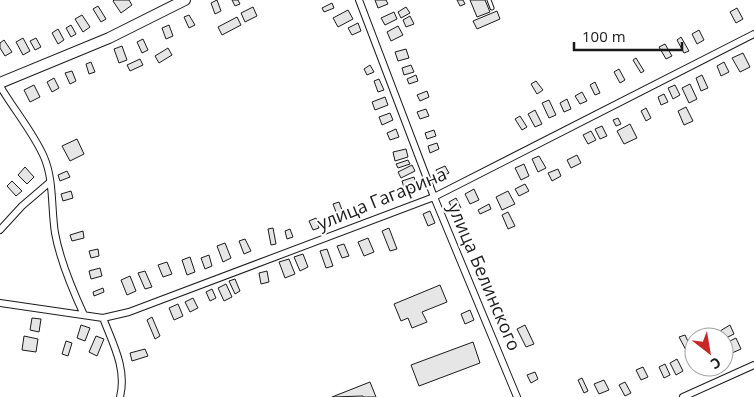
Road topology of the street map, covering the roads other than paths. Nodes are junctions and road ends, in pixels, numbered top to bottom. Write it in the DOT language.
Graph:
graph roads {
  1 [pos="185,0"];
  2 [pos="359,0"];
  3 [pos="489,0"];
  4 [pos="492,8"];
  5 [pos="754,34"];
  6 [pos="0,84"];
  7 [pos="50,182"];
  8 [pos="434,197"];
  9 [pos="0,230"];
  10 [pos="0,303"];
  11 [pos="84,315"];
  12 [pos="102,318"];
  13 [pos="754,365"];
  14 [pos="120,397"];
  15 [pos="517,397"];
  16 [pos="683,397"];
  1 -- 6 [label="main road"];
  2 -- 8 [label="street, улица Белинского"];
  3 -- 4 [label="lane"];
  5 -- 8 [label="street, улица Гагарина"];
  6 -- 7 [label="street"];
  7 -- 9 [label="street"];
  7 -- 11 [label="street"];
  8 -- 12 [label="street, улица Гагарина"];
  8 -- 15 [label="street, улица Белинского"];
  10 -- 11 [label="street, улица Гагарина"];
  11 -- 12 [label="street, улица Гагарина"];
  12 -- 14 [label="street"];
  13 -- 16 [label="street"];
}
